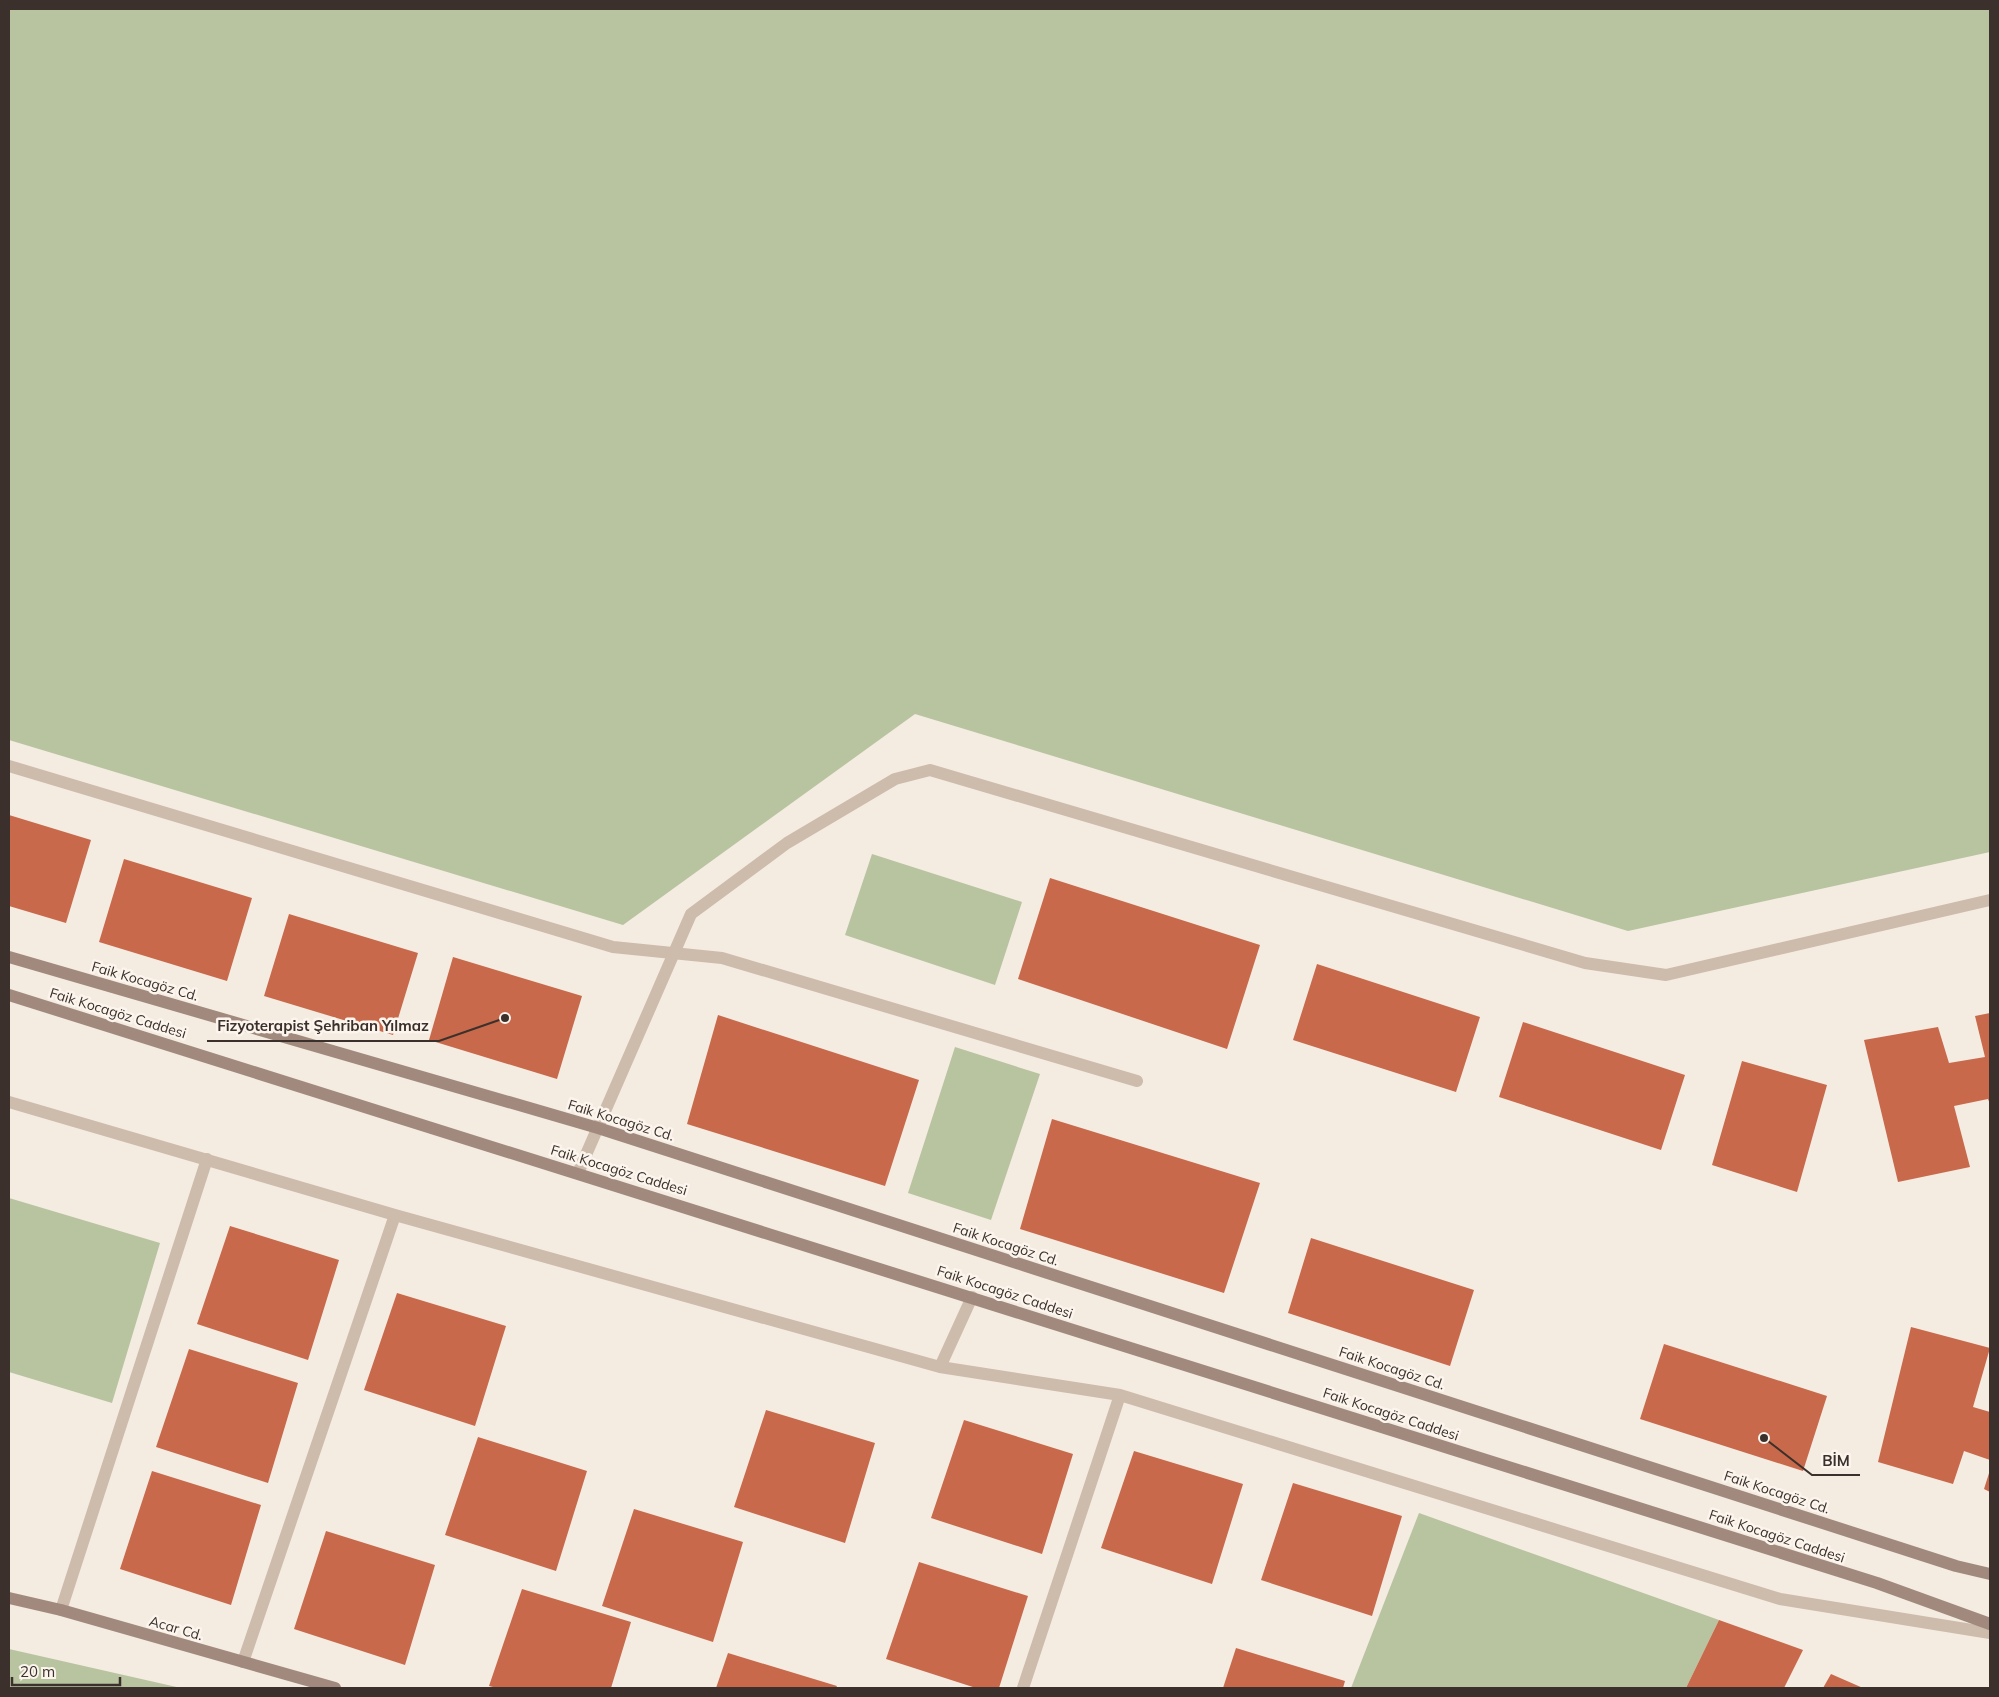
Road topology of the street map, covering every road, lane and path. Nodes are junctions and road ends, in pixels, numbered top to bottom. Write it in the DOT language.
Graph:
graph roads {
  1 [pos="9,766"];
  2 [pos="1990,900"];
  3 [pos="675,952"];
  4 [pos="9,957"];
  5 [pos="9,994"];
  6 [pos="1137,1081"];
  7 [pos="9,1102"];
  8 [pos="598,1128"];
  9 [pos="207,1159"];
  10 [pos="578,1173"];
  11 [pos="395,1215"];
  12 [pos="972,1297"];
  13 [pos="940,1367"];
  14 [pos="1120,1395"];
  15 [pos="1990,1574"];
  16 [pos="9,1598"];
  17 [pos="61,1610"];
  18 [pos="1990,1624"];
  19 [pos="1990,1633"];
  20 [pos="242,1662"];
  21 [pos="335,1688"];
  22 [pos="1023,1688"];
  1 -- 3 [label="street"];
  2 -- 3 [label="street"];
  3 -- 6 [label="street"];
  3 -- 8 [label="street"];
  4 -- 8 [label="street, Faik Kocagöz Cd."];
  5 -- 10 [label="street, Faik Kocagöz Caddesi"];
  7 -- 9 [label="street"];
  8 -- 10 [label="street"];
  8 -- 15 [label="street, Faik Kocagöz Cd."];
  9 -- 11 [label="street"];
  9 -- 17 [label="street"];
  10 -- 12 [label="street, Faik Kocagöz Caddesi"];
  11 -- 13 [label="street"];
  11 -- 20 [label="street"];
  12 -- 13 [label="street"];
  12 -- 18 [label="street, Faik Kocagöz Caddesi"];
  13 -- 14 [label="street"];
  14 -- 19 [label="street"];
  14 -- 22 [label="street"];
  16 -- 17 [label="street, Acar Cd."];
  17 -- 20 [label="street, Acar Cd."];
  20 -- 21 [label="street, Acar Cd."];
}
